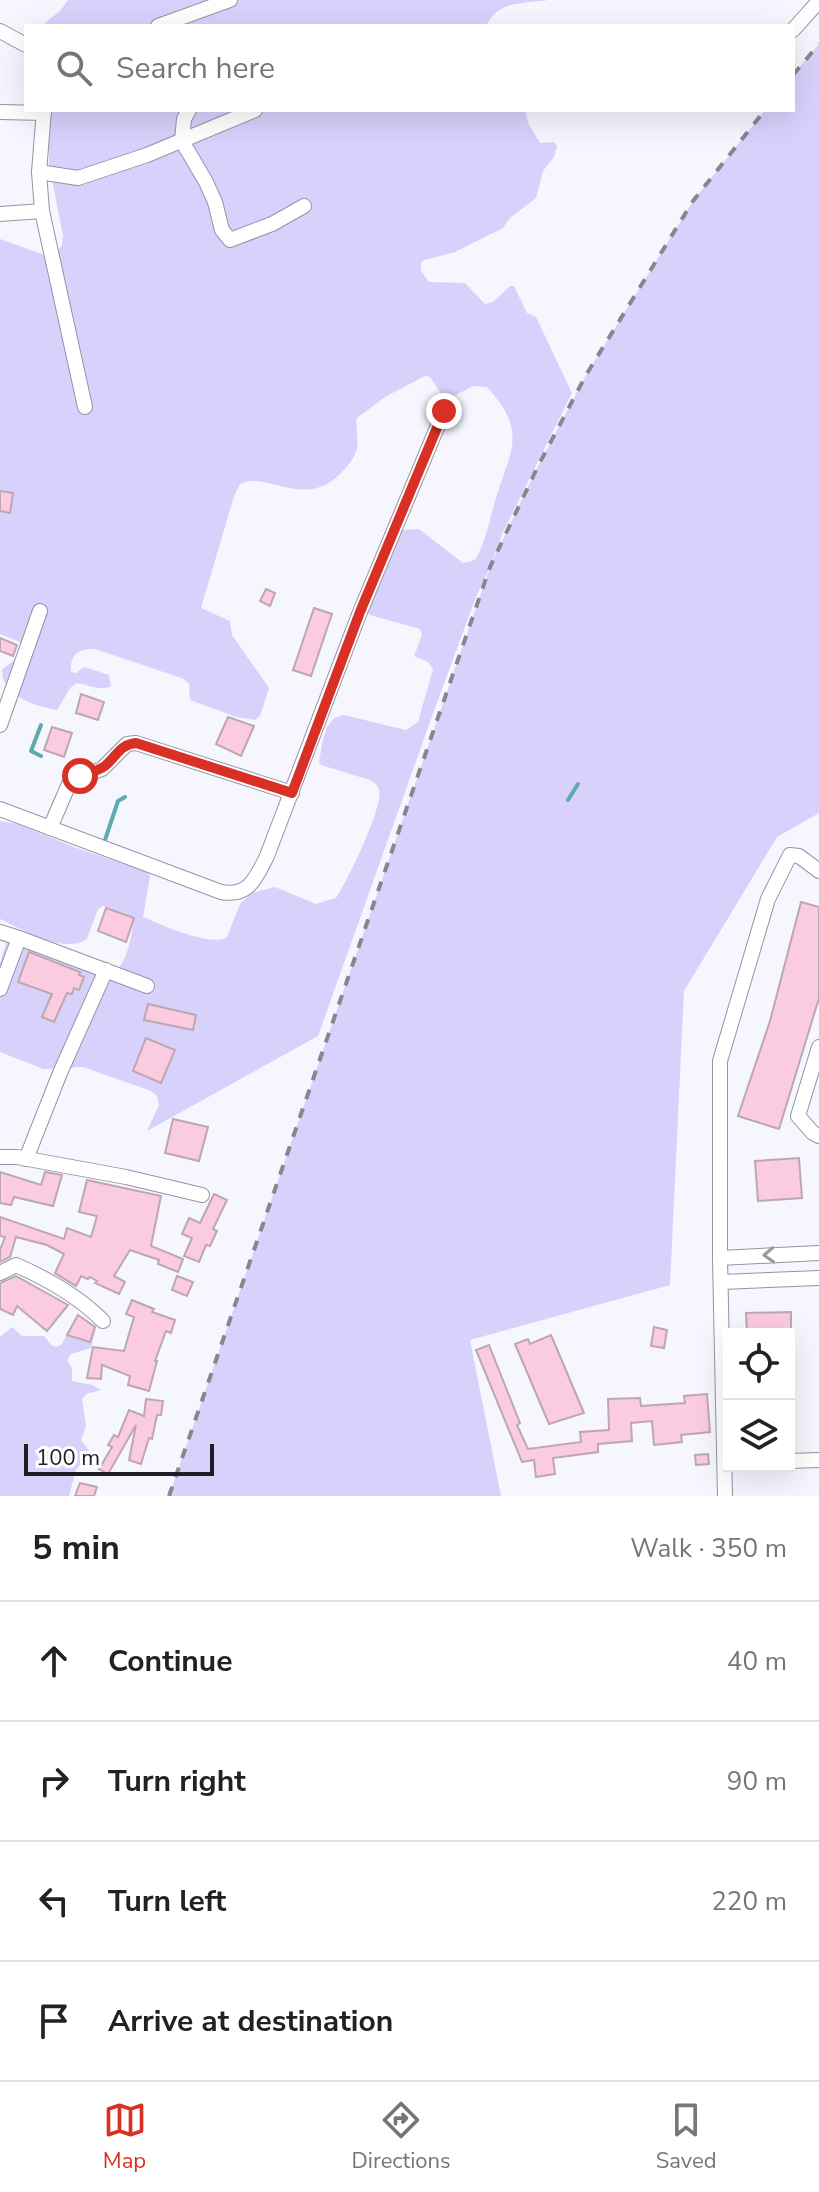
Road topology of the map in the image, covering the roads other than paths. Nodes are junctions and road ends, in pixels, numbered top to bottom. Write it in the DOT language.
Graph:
graph roads {
  1 [pos="230,0"];
  2 [pos="819,1"];
  3 [pos="164,24"];
  4 [pos="795,28"];
  5 [pos="0,31"];
  6 [pos="24,44"];
  7 [pos="24,111"];
  8 [pos="0,112"];
  9 [pos="44,112"];
  10 [pos="188,112"];
  11 [pos="250,112"];
  12 [pos="182,141"];
  13 [pos="39,172"];
  14 [pos="304,206"];
  15 [pos="42,211"];
  16 [pos="0,214"];
  17 [pos="85,407"];
  18 [pos="444,411"];
  19 [pos="40,611"];
  20 [pos="4,703"];
  21 [pos="0,725"];
  22 [pos="292,793"];
  23 [pos="0,809"];
  24 [pos="50,828"];
  25 [pos="819,871"];
  26 [pos="0,932"];
  27 [pos="19,938"];
  28 [pos="106,970"];
  29 [pos="147,986"];
  30 [pos="0,989"];
  31 [pos="819,1047"];
  32 [pos="819,1136"];
  33 [pos="0,1157"];
  34 [pos="26,1159"];
  35 [pos="202,1195"];
  36 [pos="819,1253"];
  37 [pos="720,1258"];
  38 [pos="0,1273"];
  39 [pos="819,1278"];
  40 [pos="721,1282"];
  41 [pos="103,1321"];
  42 [pos="724,1400"];
  43 [pos="819,1460"];
  44 [pos="795,1461"];
  45 [pos="726,1472"];
  46 [pos="725,1496"];
  1 -- 3 [label="street"];
  2 -- 4 [label="street"];
  5 -- 6 [label="street"];
  7 -- 8 [label="street"];
  9 -- 13 [label="street"];
  10 -- 12 [label="street"];
  11 -- 12 [label="street"];
  12 -- 13 [label="street"];
  12 -- 14 [label="street"];
  13 -- 15 [label="street"];
  15 -- 16 [label="street"];
  15 -- 17 [label="street"];
  18 -- 22 [label="street"];
  19 -- 20 [label="street"];
  20 -- 21 [label="street"];
  22 -- 24 [label="street"];
  22 -- 24 [label="street"];
  23 -- 24 [label="street"];
  25 -- 37 [label="street"];
  26 -- 27 [label="street"];
  27 -- 28 [label="street"];
  27 -- 30 [label="street"];
  28 -- 29 [label="street"];
  28 -- 34 [label="street"];
  31 -- 32 [label="street"];
  33 -- 34 [label="street"];
  34 -- 35 [label="street"];
  36 -- 37 [label="street, one-way"];
  37 -- 40 [label="street"];
  38 -- 41 [label="street"];
  39 -- 40 [label="street"];
  40 -- 42 [label="street"];
  43 -- 44 [label="street"];
  45 -- 46 [label="street"];
}
